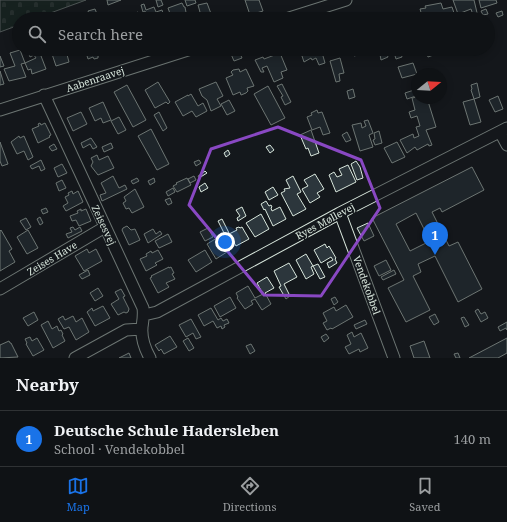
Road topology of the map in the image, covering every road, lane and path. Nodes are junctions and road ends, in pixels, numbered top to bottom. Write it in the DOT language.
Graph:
graph roads {
  1 [pos="346,0"];
  2 [pos="308,12"];
  3 [pos="169,56"];
  4 [pos="44,96"];
  5 [pos="0,110"];
  6 [pos="503,130"];
  7 [pos="507,145"];
  8 [pos="340,213"];
  9 [pos="104,227"];
  10 [pos="0,289"];
  11 [pos="144,315"];
  12 [pos="142,329"];
  13 [pos="75,358"];
  14 [pos="150,358"];
  15 [pos="394,358"];
  1 -- 2 [label="street"];
  3 -- 4 [label="street, Aabenraavej"];
  4 -- 5 [label="street, Aabenraavej"];
  4 -- 9 [label="street, Zeisesvej"];
  6 -- 7 [label="street"];
  6 -- 8 [label="street, Ryes Møllevej"];
  8 -- 11 [label="street, Ryes Møllevej"];
  8 -- 15 [label="street, Vendekobbel"];
  9 -- 10 [label="street, Zeises Have"];
  9 -- 11 [label="street, Zeisesvej"];
  11 -- 12 [label="street, Zeisesvej"];
  12 -- 13 [label="street"];
  12 -- 14 [label="street, Zeisesvej"];
}
